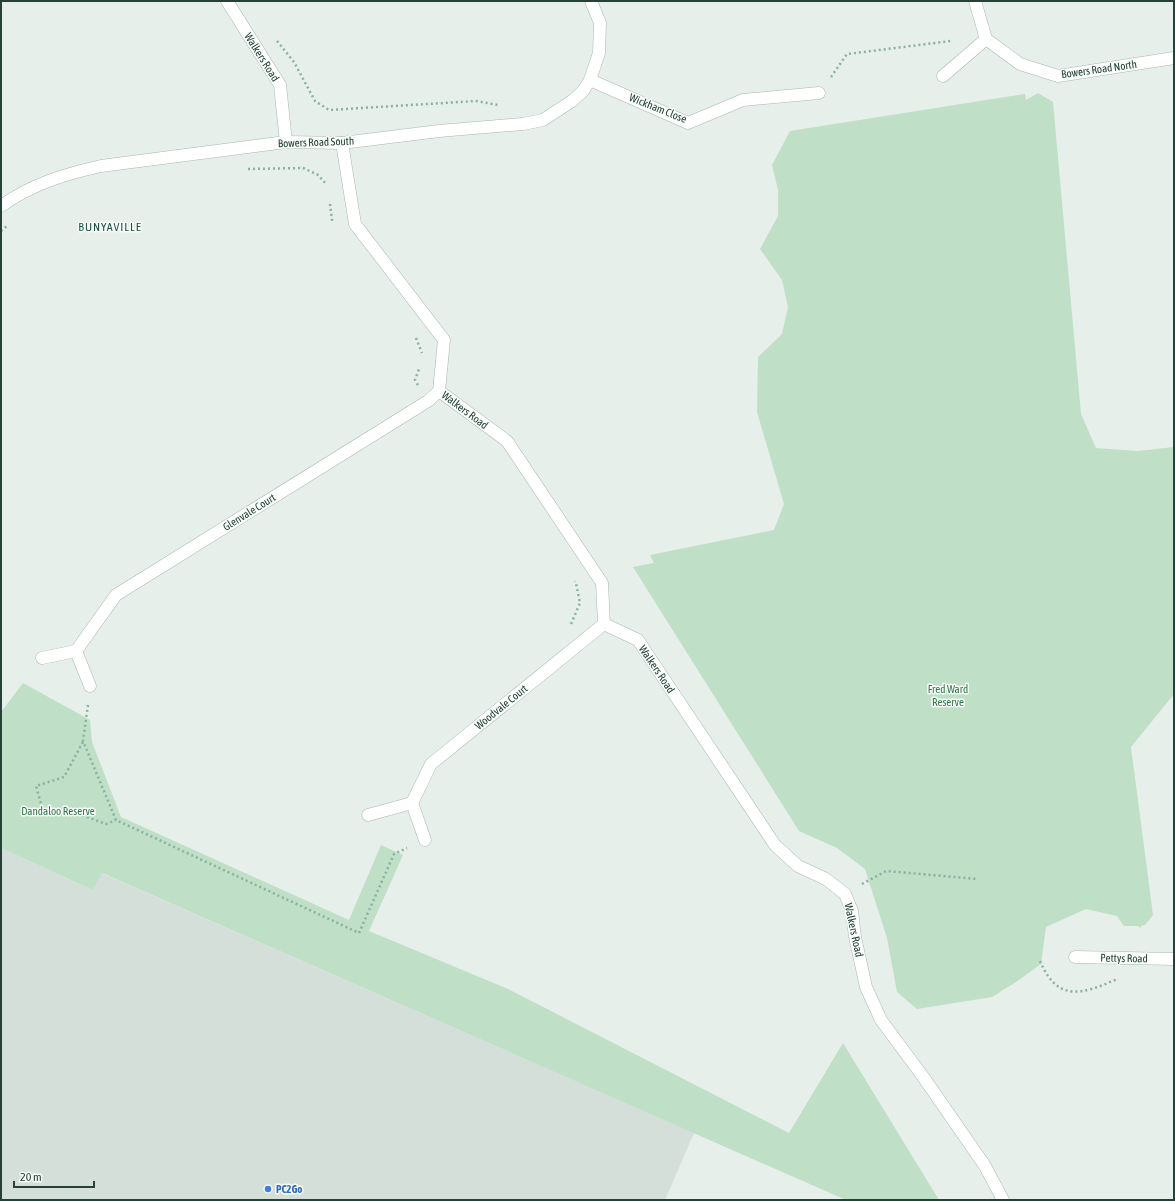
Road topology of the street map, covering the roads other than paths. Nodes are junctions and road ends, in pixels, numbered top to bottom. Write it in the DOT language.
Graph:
graph roads {
  1 [pos="227,1"];
  2 [pos="591,1"];
  3 [pos="975,1"];
  4 [pos="986,39"];
  5 [pos="1174,58"];
  6 [pos="943,76"];
  7 [pos="590,80"];
  8 [pos="819,93"];
  9 [pos="286,142"];
  10 [pos="342,143"];
  11 [pos="1,206"];
  12 [pos="439,392"];
  13 [pos="604,624"];
  14 [pos="76,651"];
  15 [pos="42,658"];
  16 [pos="90,686"];
  17 [pos="412,803"];
  18 [pos="368,815"];
  19 [pos="425,840"];
  20 [pos="1075,957"];
  21 [pos="1174,960"];
  22 [pos="1002,1200"];
  1 -- 9 [label="street, Walkers Road"];
  2 -- 7 [label="street, Bowers Road South"];
  3 -- 4 [label="street"];
  4 -- 5 [label="street, Bowers Road North"];
  4 -- 6 [label="street"];
  7 -- 8 [label="street, Wickham Close"];
  7 -- 10 [label="street, Bowers Road South"];
  9 -- 10 [label="street, Bowers Road South"];
  9 -- 11 [label="street, Bowers Road South"];
  10 -- 12 [label="street, Walkers Road"];
  12 -- 13 [label="street, Walkers Road"];
  12 -- 14 [label="street, Glenvale Court"];
  13 -- 17 [label="street, Woodvale Court"];
  13 -- 22 [label="street, Walkers Road"];
  14 -- 15 [label="street"];
  14 -- 16 [label="street"];
  17 -- 18 [label="street"];
  17 -- 19 [label="street"];
  20 -- 21 [label="street, Pettys Road"];
}
